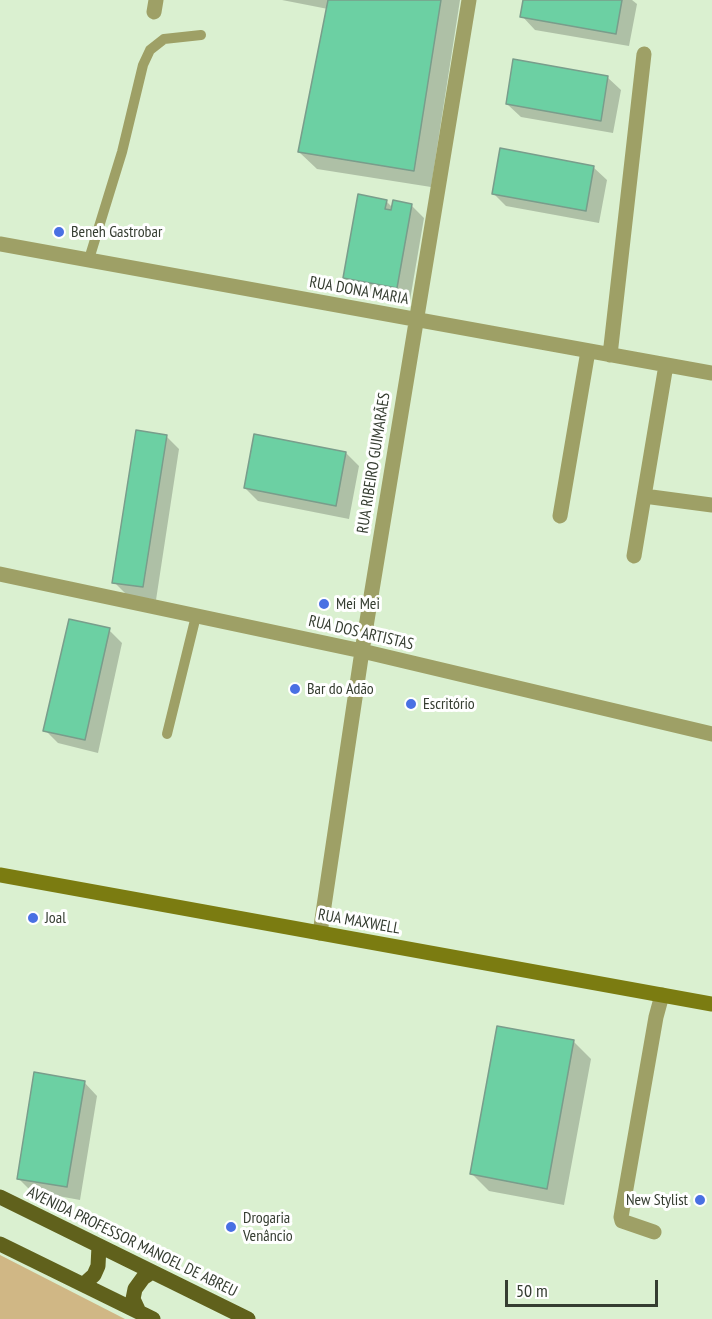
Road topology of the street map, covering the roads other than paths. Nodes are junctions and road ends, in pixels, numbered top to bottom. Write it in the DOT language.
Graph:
graph roads {
  1 [pos="469,0"];
  2 [pos="201,35"];
  3 [pos="644,54"];
  4 [pos="0,244"];
  5 [pos="89,259"];
  6 [pos="415,319"];
  7 [pos="588,351"];
  8 [pos="610,355"];
  9 [pos="666,365"];
  10 [pos="712,373"];
  11 [pos="644,496"];
  12 [pos="712,505"];
  13 [pos="560,516"];
  14 [pos="634,556"];
  15 [pos="0,574"];
  16 [pos="196,616"];
  17 [pos="362,651"];
  18 [pos="167,734"];
  19 [pos="712,734"];
  20 [pos="0,876"];
  21 [pos="320,933"];
  22 [pos="662,995"];
  23 [pos="712,1004"];
  24 [pos="0,1197"];
  25 [pos="654,1232"];
  26 [pos="0,1244"];
  27 [pos="99,1246"];
  28 [pos="152,1272"];
  29 [pos="84,1284"];
  30 [pos="139,1312"];
  31 [pos="153,1319"];
  32 [pos="248,1319"];
  1 -- 6 [label="street, RUA RIBEIRO GUIMARÃES"];
  2 -- 5 [label="lane"];
  3 -- 8 [label="street"];
  4 -- 5 [label="street, RUA DONA MARIA"];
  5 -- 6 [label="street, RUA DONA MARIA"];
  6 -- 7 [label="street, RUA DONA MARIA"];
  6 -- 17 [label="street, RUA RIBEIRO GUIMARÃES"];
  7 -- 8 [label="street, RUA DONA MARIA"];
  7 -- 13 [label="street"];
  8 -- 9 [label="street, RUA DONA MARIA"];
  9 -- 10 [label="street, RUA DONA MARIA"];
  9 -- 11 [label="street"];
  11 -- 12 [label="street"];
  11 -- 14 [label="street"];
  15 -- 16 [label="street, RUA DOS ARTISTAS"];
  16 -- 17 [label="street, RUA DOS ARTISTAS"];
  16 -- 18 [label="lane"];
  17 -- 19 [label="street, RUA DOS ARTISTAS"];
  17 -- 21 [label="street, RUA RIBEIRO GUIMARÃES"];
  20 -- 21 [label="main road, RUA MAXWELL"];
  21 -- 22 [label="main road, RUA MAXWELL"];
  22 -- 23 [label="main road, RUA MAXWELL"];
  22 -- 25 [label="street"];
  24 -- 27 [label="main road, AVENIDA PROFESSOR MANOEL DE ABREU"];
  26 -- 29 [label="main road"];
  27 -- 28 [label="main road, AVENIDA PROFESSOR MANOEL DE ABREU"];
  27 -- 29 [label="main road"];
  28 -- 30 [label="main road"];
  28 -- 32 [label="main road, AVENIDA PROFESSOR MANOEL DE ABREU"];
  29 -- 30 [label="main road"];
  30 -- 31 [label="main road"];
}
